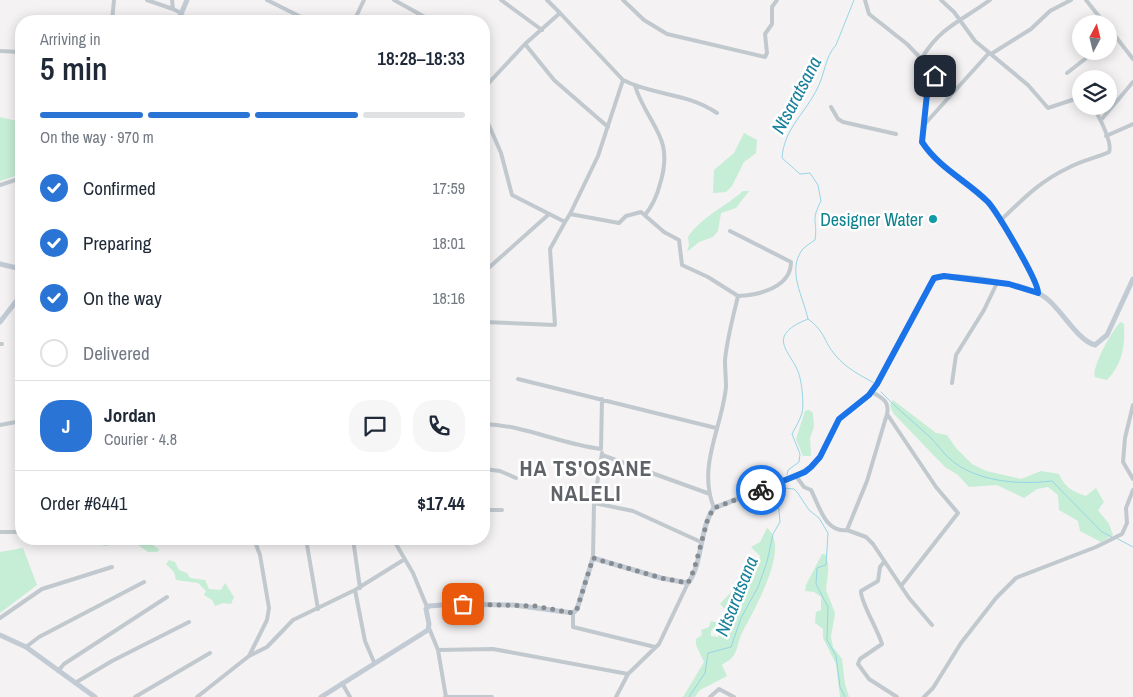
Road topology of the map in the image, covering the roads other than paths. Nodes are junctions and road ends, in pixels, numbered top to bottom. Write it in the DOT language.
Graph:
graph roads {
  1 [pos="114,0"];
  2 [pos="147,0"];
  3 [pos="172,0"];
  4 [pos="187,0"];
  5 [pos="267,0"];
  6 [pos="364,0"];
  7 [pos="394,0"];
  8 [pos="501,0"];
  9 [pos="547,0"];
  10 [pos="624,0"];
  11 [pos="777,0"];
  12 [pos="865,0"];
  13 [pos="941,0"];
  14 [pos="990,0"];
  15 [pos="1071,0"];
  16 [pos="1086,0"];
  17 [pos="173,9"];
  18 [pos="181,14"];
  19 [pos="560,14"];
  20 [pos="113,15"];
  21 [pos="296,15"];
  22 [pos="357,15"];
  23 [pos="421,15"];
  24 [pos="1098,15"];
  25 [pos="960,18"];
  26 [pos="542,30"];
  27 [pos="1118,38"];
  28 [pos="525,44"];
  29 [pos="0,51"];
  30 [pos="15,52"];
  31 [pos="990,53"];
  32 [pos="922,58"];
  33 [pos="1133,59"];
  34 [pos="1084,60"];
  35 [pos="1067,73"];
  36 [pos="623,80"];
  37 [pos="490,82"];
  38 [pos="1133,82"];
  39 [pos="635,86"];
  40 [pos="1072,100"];
  41 [pos="831,107"];
  42 [pos="716,113"];
  43 [pos="1098,115"];
  44 [pos="1101,120"];
  45 [pos="1133,124"];
  46 [pos="923,126"];
  47 [pos="608,127"];
  48 [pos="490,128"];
  49 [pos="896,134"];
  50 [pos="1106,136"];
  51 [pos="15,180"];
  52 [pos="0,185"];
  53 [pos="570,214"];
  54 [pos="548,215"];
  55 [pos="645,215"];
  56 [pos="1000,221"];
  57 [pos="565,222"];
  58 [pos="730,231"];
  59 [pos="0,264"];
  60 [pos="490,267"];
  61 [pos="15,268"];
  62 [pos="1133,279"];
  63 [pos="997,283"];
  64 [pos="1038,293"];
  65 [pos="738,296"];
  66 [pos="15,303"];
  67 [pos="0,322"];
  68 [pos="490,322"];
  69 [pos="518,379"];
  70 [pos="952,383"];
  71 [pos="872,392"];
  72 [pos="602,399"];
  73 [pos="1133,405"];
  74 [pos="887,414"];
  75 [pos="15,422"];
  76 [pos="490,424"];
  77 [pos="0,426"];
  78 [pos="716,428"];
  79 [pos="601,448"];
  80 [pos="602,455"];
  81 [pos="490,470"];
  82 [pos="796,476"];
  83 [pos="516,478"];
  84 [pos="1133,479"];
  85 [pos="1133,490"];
  86 [pos="710,494"];
  87 [pos="594,503"];
  88 [pos="714,508"];
  89 [pos="490,510"];
  90 [pos="502,510"];
  91 [pos="846,530"];
  92 [pos="0,532"];
  93 [pos="15,532"];
  94 [pos="701,542"];
  95 [pos="256,545"];
  96 [pos="307,545"];
  97 [pos="353,545"];
  98 [pos="397,545"];
  99 [pos="593,558"];
  100 [pos="405,559"];
  101 [pos="884,562"];
  102 [pos="112,567"];
  103 [pos="144,582"];
  104 [pos="688,583"];
  105 [pos="901,586"];
  106 [pos="358,589"];
  107 [pos="167,597"];
  108 [pos="426,607"];
  109 [pos="318,609"];
  110 [pos="573,613"];
  111 [pos="0,618"];
  112 [pos="189,622"];
  113 [pos="932,625"];
  114 [pos="429,628"];
  115 [pos="0,635"];
  116 [pos="26,647"];
  117 [pos="655,648"];
  118 [pos="438,650"];
  119 [pos="210,653"];
  120 [pos="249,656"];
  121 [pos="374,662"];
  122 [pos="58,671"];
  123 [pos="628,674"];
  124 [pos="75,683"];
  125 [pos="342,683"];
  126 [pos="95,697"];
  127 [pos="135,697"];
  128 [pos="197,697"];
  129 [pos="320,697"];
  130 [pos="350,697"];
  131 [pos="446,697"];
  132 [pos="492,697"];
  133 [pos="616,697"];
  134 [pos="710,697"];
  135 [pos="734,697"];
  136 [pos="897,697"];
  137 [pos="924,697"];
  1 -- 20 [label="street"];
  2 -- 17 [label="street"];
  3 -- 17 [label="street"];
  4 -- 18 [label="street"];
  5 -- 21 [label="street"];
  6 -- 22 [label="street"];
  7 -- 23 [label="street"];
  8 -- 26 [label="street"];
  9 -- 19 [label="street"];
  10 -- 11 [label="street"];
  12 -- 32 [label="street"];
  13 -- 25 [label="street"];
  14 -- 25 [label="street"];
  15 -- 31 [label="street"];
  16 -- 24 [label="street"];
  17 -- 18 [label="street"];
  19 -- 26 [label="street"];
  19 -- 36 [label="street"];
  25 -- 31 [label="street"];
  25 -- 32 [label="street"];
  26 -- 28 [label="street"];
  27 -- 33 [label="street"];
  28 -- 37 [label="street"];
  28 -- 47 [label="street"];
  29 -- 30 [label="street"];
  31 -- 40 [label="street"];
  31 -- 46 [label="street"];
  32 -- 46 [label="street"];
  34 -- 35 [label="street"];
  36 -- 39 [label="street"];
  36 -- 47 [label="street"];
  38 -- 44 [label="street"];
  39 -- 42 [label="street"];
  39 -- 55 [label="street"];
  41 -- 49 [label="street"];
  43 -- 44 [label="street"];
  44 -- 50 [label="street"];
  45 -- 50 [label="street"];
  46 -- 56 [label="street"];
  47 -- 53 [label="street"];
  48 -- 54 [label="street"];
  50 -- 56 [label="street"];
  51 -- 52 [label="street"];
  53 -- 55 [label="street"];
  53 -- 57 [label="street"];
  54 -- 57 [label="street"];
  54 -- 60 [label="street"];
  55 -- 65 [label="street"];
  56 -- 64 [label="street"];
  57 -- 68 [label="street"];
  58 -- 65 [label="street"];
  59 -- 61 [label="street"];
  62 -- 64 [label="street"];
  63 -- 64 [label="street"];
  63 -- 70 [label="street"];
  63 -- 71 [label="street"];
  65 -- 78 [label="street"];
  66 -- 67 [label="street"];
  69 -- 72 [label="street"];
  71 -- 74 [label="street"];
  71 -- 82 [label="street"];
  72 -- 78 [label="street"];
  72 -- 79 [label="street"];
  73 -- 84 [label="street"];
  74 -- 91 [label="street"];
  74 -- 105 [label="street"];
  75 -- 77 [label="street"];
  76 -- 79 [label="street"];
  78 -- 86 [label="street"];
  79 -- 80 [label="street"];
  80 -- 86 [label="street"];
  80 -- 87 [label="street"];
  81 -- 83 [label="street"];
  82 -- 88 [label="street"];
  82 -- 91 [label="street"];
  85 -- 137 [label="street"];
  86 -- 88 [label="street"];
  87 -- 94 [label="street"];
  87 -- 99 [label="street"];
  88 -- 94 [label="street"];
  89 -- 90 [label="street"];
  91 -- 101 [label="street"];
  92 -- 93 [label="street"];
  94 -- 104 [label="street"];
  95 -- 120 [label="street"];
  96 -- 109 [label="street"];
  97 -- 106 [label="street"];
  98 -- 100 [label="street"];
  99 -- 104 [label="street"];
  99 -- 110 [label="street"];
  100 -- 106 [label="street"];
  100 -- 108 [label="street"];
  101 -- 105 [label="street"];
  101 -- 136 [label="street"];
  102 -- 111 [label="street"];
  103 -- 116 [label="street"];
  104 -- 117 [label="street"];
  105 -- 113 [label="street"];
  106 -- 109 [label="street"];
  106 -- 121 [label="street"];
  107 -- 122 [label="street"];
  108 -- 110 [label="street"];
  108 -- 114 [label="street"];
  109 -- 120 [label="street"];
  110 -- 117 [label="street"];
  112 -- 124 [label="street"];
  114 -- 118 [label="street"];
  114 -- 121 [label="street"];
  115 -- 116 [label="street"];
  116 -- 122 [label="street"];
  117 -- 123 [label="street"];
  118 -- 123 [label="street"];
  118 -- 131 [label="street"];
  119 -- 127 [label="street"];
  120 -- 128 [label="street"];
  121 -- 125 [label="street"];
  122 -- 124 [label="street"];
  123 -- 133 [label="street"];
  124 -- 126 [label="street"];
  125 -- 129 [label="street"];
  125 -- 130 [label="street"];
  131 -- 132 [label="street"];
  134 -- 135 [label="street"];
}
